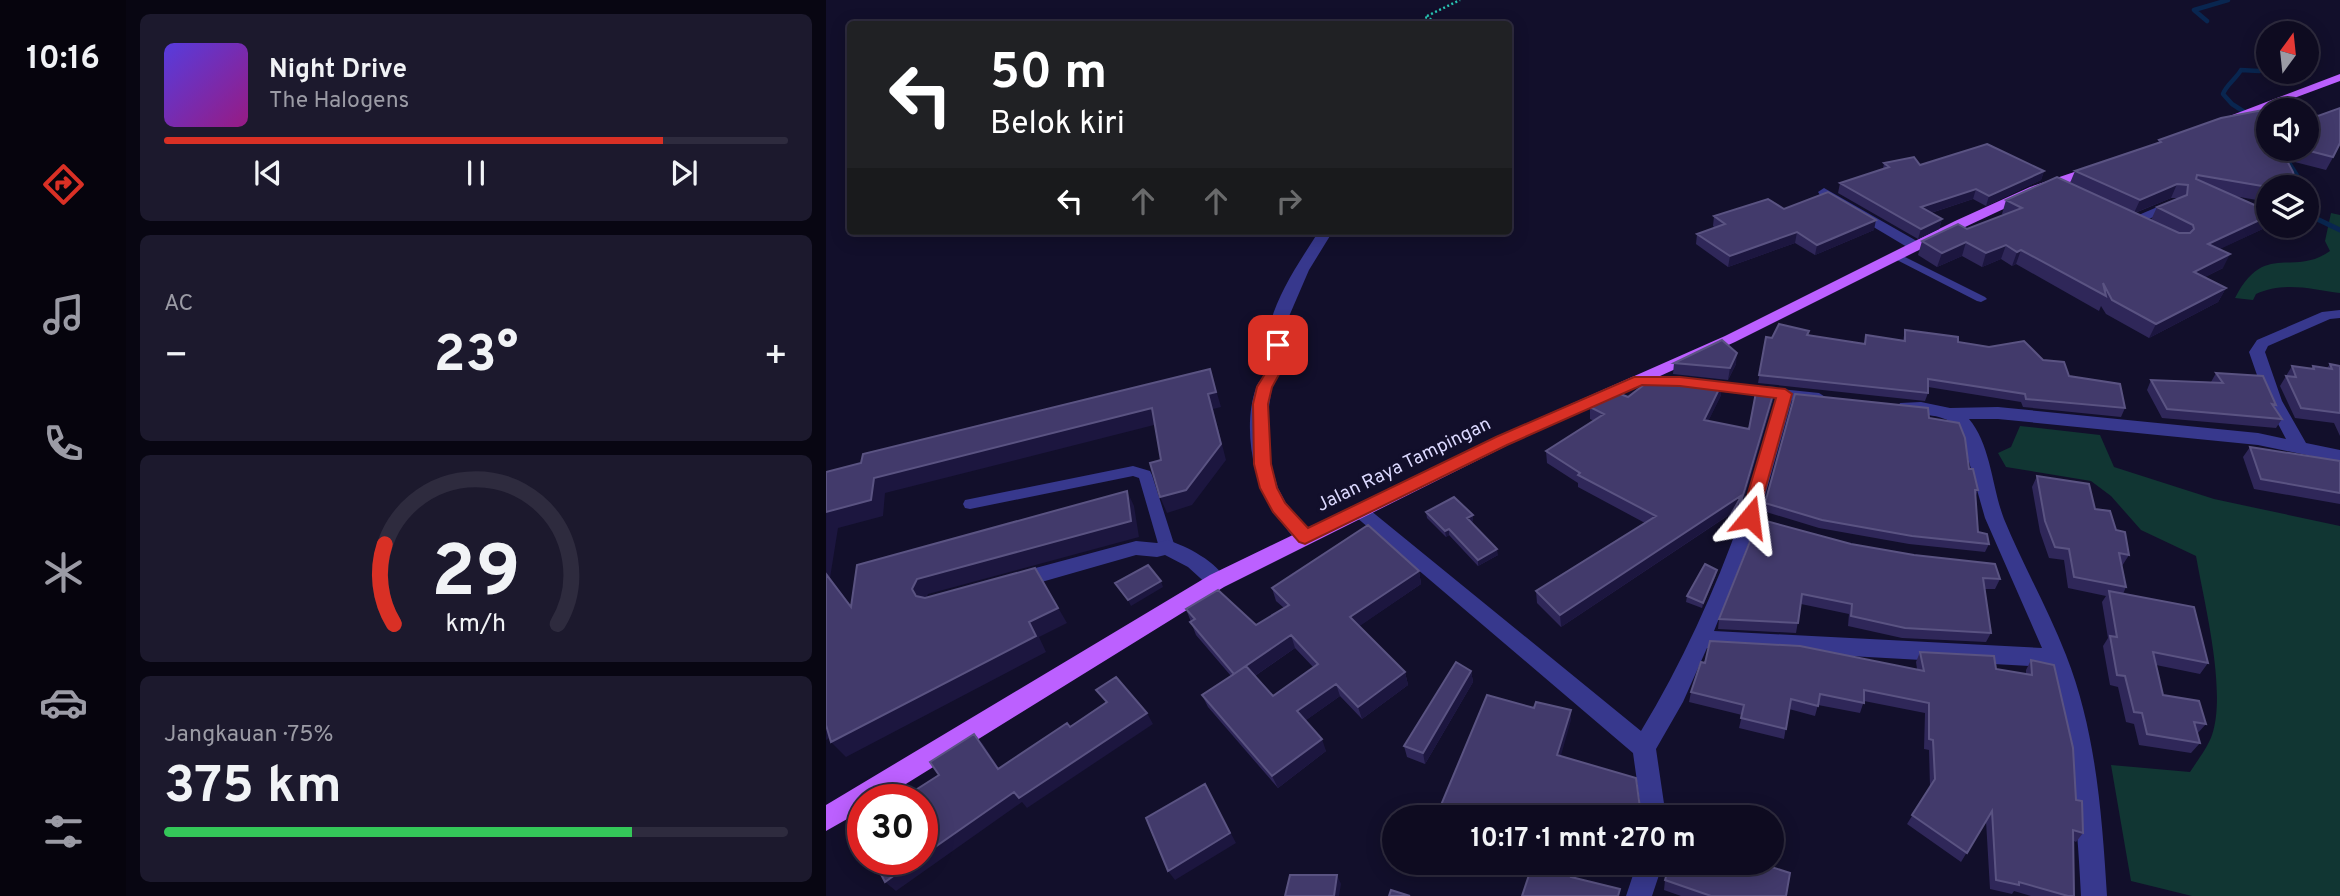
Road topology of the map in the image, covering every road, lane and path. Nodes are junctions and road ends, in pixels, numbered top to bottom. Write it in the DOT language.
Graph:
graph roads {
  1 [pos="1460,0"];
  2 [pos="1432,21"];
  3 [pos="2340,77"];
  4 [pos="2193,133"];
  5 [pos="2110,163"];
  6 [pos="2055,184"];
  7 [pos="1824,192"];
  8 [pos="2077,194"];
  9 [pos="2176,203"];
  10 [pos="2156,231"];
  11 [pos="1324,235"];
  12 [pos="1917,247"];
  13 [pos="1899,257"];
  14 [pos="1981,299"];
  15 [pos="2340,314"];
  16 [pos="1640,380"];
  17 [pos="1785,394"];
  18 [pos="1837,400"];
  19 [pos="1890,405"];
  20 [pos="1949,414"];
  21 [pos="2300,446"];
  22 [pos="2340,456"];
  23 [pos="970,504"];
  24 [pos="1359,512"];
  25 [pos="1750,517"];
  26 [pos="1770,525"];
  27 [pos="1305,537"];
  28 [pos="1167,547"];
  29 [pos="1988,563"];
  30 [pos="2013,565"];
  31 [pos="1217,581"];
  32 [pos="1000,586"];
  33 [pos="1700,639"];
  34 [pos="2057,658"];
  35 [pos="1644,748"];
  36 [pos="1652,805"];
  37 [pos="826,820"];
  38 [pos="1646,875"];
  39 [pos="1639,896"];
  40 [pos="2094,896"];
  1 -- 2 [label="path"];
  3 -- 4 [label="main road"];
  5 -- 6 [label="main road, Jalan Raya Tampingan"];
  6 -- 8 [label="street"];
  6 -- 12 [label="main road, Jalan Raya Tampingan"];
  7 -- 12 [label="street"];
  9 -- 10 [label="street"];
  11 -- 27 [label="street"];
  12 -- 13 [label="main road, Jalan Raya Tampingan"];
  13 -- 14 [label="lane"];
  13 -- 16 [label="main road, Jalan Raya Tampingan"];
  15 -- 21 [label="street"];
  16 -- 17 [label="street"];
  16 -- 24 [label="main road, Jalan Raya Tampingan"];
  17 -- 18 [label="street"];
  17 -- 25 [label="street"];
  19 -- 20 [label="street"];
  20 -- 21 [label="street"];
  20 -- 30 [label="street"];
  21 -- 22 [label="street"];
  23 -- 28 [label="lane"];
  24 -- 27 [label="main road, Jalan Raya Tampingan"];
  24 -- 35 [label="street"];
  25 -- 26 [label="street"];
  25 -- 33 [label="street"];
  27 -- 31 [label="main road, Jalan Raya Tampingan"];
  28 -- 31 [label="street"];
  28 -- 32 [label="street"];
  29 -- 30 [label="street"];
  30 -- 34 [label="street"];
  31 -- 37 [label="main road, Jalan Raya Tampingan"];
  33 -- 34 [label="street"];
  33 -- 35 [label="street"];
  34 -- 40 [label="street"];
  35 -- 36 [label="street"];
  38 -- 39 [label="street"];
}
